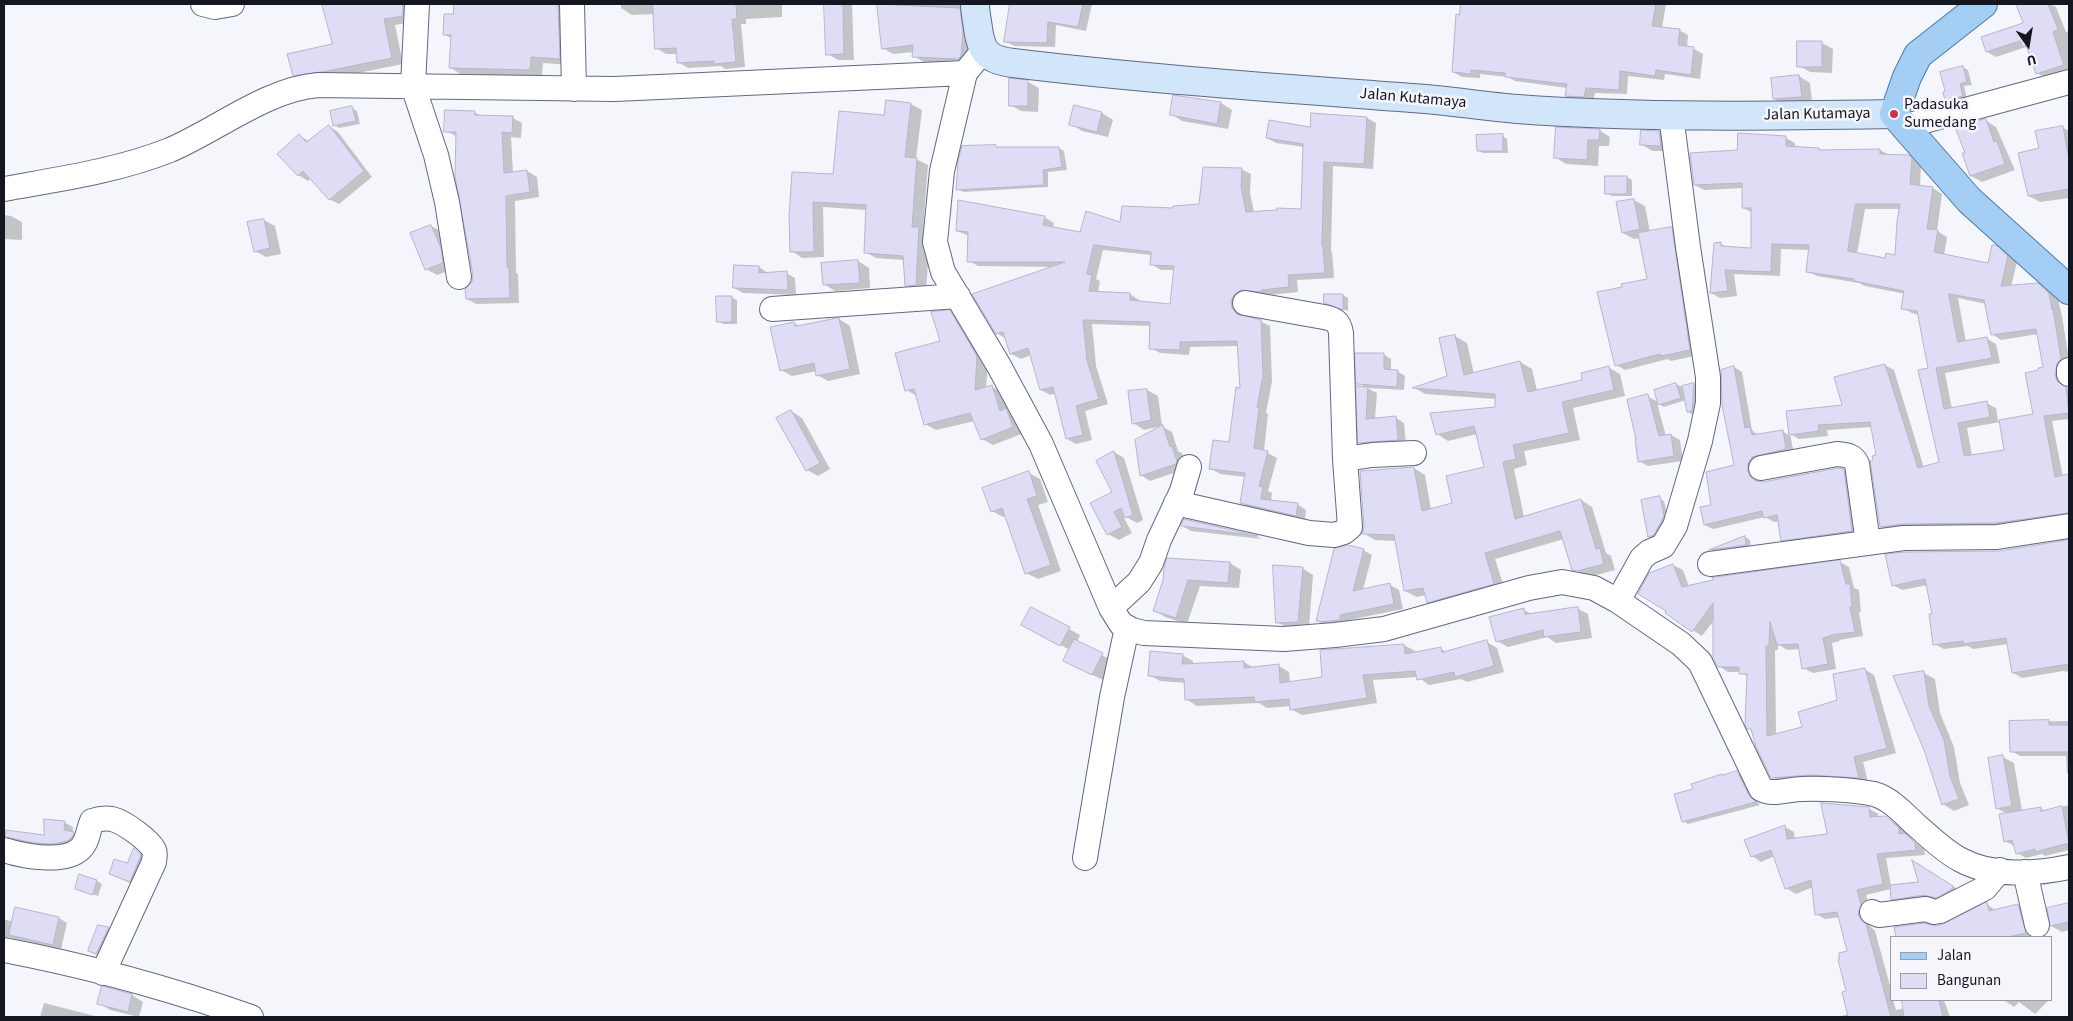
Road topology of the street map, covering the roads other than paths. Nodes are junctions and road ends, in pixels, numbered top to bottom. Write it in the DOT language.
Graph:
graph roads {
  1 [pos="203,4"];
  2 [pos="232,4"];
  3 [pos="417,4"];
  4 [pos="572,4"];
  5 [pos="975,4"];
  6 [pos="1983,4"];
  7 [pos="983,51"];
  8 [pos="965,73"];
  9 [pos="2069,82"];
  10 [pos="413,86"];
  11 [pos="574,89"];
  12 [pos="1671,115"];
  13 [pos="1900,120"];
  14 [pos="4,190"];
  15 [pos="459,277"];
  16 [pos="2069,290"];
  17 [pos="958,296"];
  18 [pos="1245,303"];
  19 [pos="772,308"];
  20 [pos="2069,370"];
  21 [pos="2069,374"];
  22 [pos="1414,453"];
  23 [pos="1344,460"];
  24 [pos="1189,466"];
  25 [pos="1761,468"];
  26 [pos="1176,503"];
  27 [pos="2069,526"];
  28 [pos="1868,543"];
  29 [pos="1710,564"];
  30 [pos="1618,601"];
  31 [pos="1111,608"];
  32 [pos="1126,628"];
  33 [pos="4,850"];
  34 [pos="1085,858"];
  35 [pos="2069,867"];
  36 [pos="2000,870"];
  37 [pos="2025,872"];
  38 [pos="1872,912"];
  39 [pos="2037,924"];
  40 [pos="4,950"];
  41 [pos="103,974"];
  42 [pos="251,1017"];
  1 -- 2 [label="street"];
  3 -- 10 [label="street"];
  4 -- 11 [label="street"];
  5 -- 7 [label="main road"];
  6 -- 13 [label="main road"];
  7 -- 8 [label="street"];
  7 -- 12 [label="main road, Jalan Kutamaya"];
  8 -- 11 [label="street"];
  8 -- 17 [label="street"];
  9 -- 13 [label="street"];
  10 -- 11 [label="street"];
  10 -- 14 [label="street"];
  10 -- 15 [label="street"];
  12 -- 13 [label="main road, Jalan Kutamaya"];
  12 -- 30 [label="street"];
  13 -- 16 [label="main road"];
  17 -- 19 [label="street"];
  17 -- 31 [label="street"];
  18 -- 23 [label="street"];
  20 -- 21 [label="street"];
  22 -- 23 [label="street"];
  23 -- 26 [label="street"];
  24 -- 26 [label="street"];
  25 -- 28 [label="street"];
  26 -- 31 [label="street"];
  27 -- 28 [label="street"];
  28 -- 29 [label="street"];
  30 -- 32 [label="street"];
  30 -- 36 [label="street"];
  31 -- 32 [label="street"];
  32 -- 34 [label="street"];
  33 -- 41 [label="street"];
  35 -- 37 [label="street"];
  36 -- 37 [label="street"];
  36 -- 38 [label="street"];
  37 -- 39 [label="street"];
  40 -- 41 [label="street"];
  41 -- 42 [label="street"];
}
